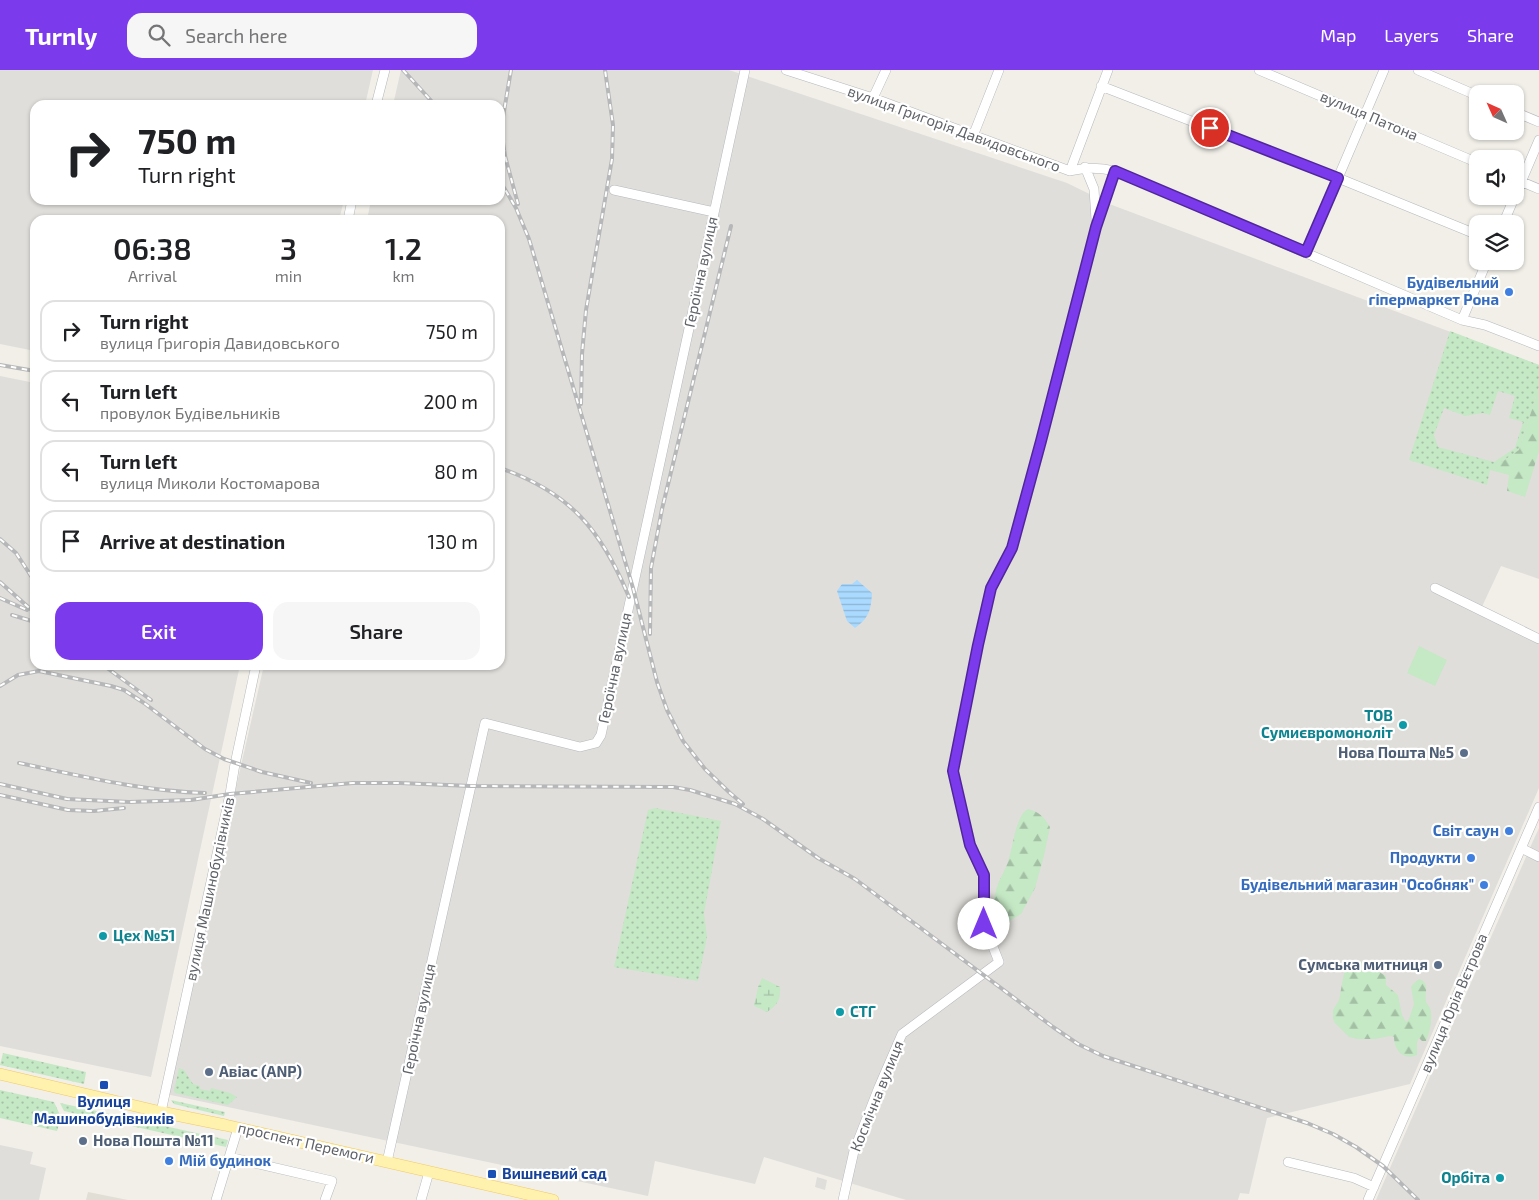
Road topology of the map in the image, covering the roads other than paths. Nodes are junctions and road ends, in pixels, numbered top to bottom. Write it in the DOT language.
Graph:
graph roads {
  1 [pos="385,70"];
  2 [pos="745,70"];
  3 [pos="786,70"];
  4 [pos="886,70"];
  5 [pos="999,70"];
  6 [pos="1108,70"];
  7 [pos="1260,70"];
  8 [pos="1384,70"];
  9 [pos="1418,70"];
  10 [pos="1101,86"];
  11 [pos="1469,92"];
  12 [pos="873,98"];
  13 [pos="377,100"];
  14 [pos="1365,114"];
  15 [pos="1524,116"];
  16 [pos="1539,122"];
  17 [pos="972,136"];
  18 [pos="1539,140"];
  19 [pos="1469,159"];
  20 [pos="1085,167"];
  21 [pos="1524,169"];
  22 [pos="1070,171"];
  23 [pos="1115,171"];
  24 [pos="1338,178"];
  25 [pos="1524,183"];
  26 [pos="1539,189"];
  27 [pos="614,190"];
  28 [pos="714,212"];
  29 [pos="1096,227"];
  30 [pos="1469,231"];
  31 [pos="1306,252"];
  32 [pos="1483,270"];
  33 [pos="1462,320"];
  34 [pos="1539,346"];
  35 [pos="1435,588"];
  36 [pos="1539,639"];
  37 [pos="255,670"];
  38 [pos="1539,807"];
  39 [pos="1521,848"];
  40 [pos="1539,857"];
  41 [pos="0,1074"];
  42 [pos="161,1112"];
  43 [pos="238,1128"];
  44 [pos="229,1157"];
  45 [pos="387,1162"];
  46 [pos="1288,1162"];
  47 [pos="429,1172"];
  48 [pos="1374,1187"];
  49 [pos="507,1195"];
  50 [pos="216,1200"];
  51 [pos="325,1200"];
  52 [pos="421,1200"];
  53 [pos="553,1200"];
  54 [pos="844,1200"];
  55 [pos="1368,1200"];
  1 -- 13 [label="street"];
  2 -- 28 [label="street, Героїчна вулиця"];
  3 -- 12 [label="street, вулиця Григорія Давидовського"];
  4 -- 12 [label="street"];
  5 -- 17 [label="street"];
  6 -- 10 [label="street"];
  7 -- 14 [label="street, вулиця Патона"];
  8 -- 14 [label="street"];
  9 -- 11 [label="street"];
  10 -- 22 [label="street"];
  10 -- 24 [label="street"];
  12 -- 17 [label="street, вулиця Григорія Давидовського"];
  14 -- 19 [label="street, вулиця Патона"];
  14 -- 24 [label="street"];
  15 -- 16 [label="street"];
  17 -- 22 [label="street, вулиця Григорія Давидовського"];
  18 -- 21 [label="street"];
  20 -- 22 [label="street, вулиця Григорія Давидовського"];
  20 -- 23 [label="street, вулиця Григорія Давидовського"];
  20 -- 29 [label="street"];
  23 -- 29 [label="street, Космічна вулиця"];
  23 -- 31 [label="street, вулиця Григорія Давидовського"];
  24 -- 30 [label="street"];
  24 -- 31 [label="street"];
  25 -- 26 [label="street"];
  27 -- 28 [label="street"];
  28 -- 45 [label="street, Героїчна вулиця"];
  29 -- 54 [label="street, Космічна вулиця"];
  31 -- 33 [label="street, вулиця Григорія Давидовського"];
  32 -- 33 [label="street"];
  33 -- 34 [label="street, вулиця Григорія Давидовського"];
  35 -- 36 [label="street"];
  37 -- 42 [label="street, вулиця Машинобудівників"];
  38 -- 39 [label="street, вулиця Юрія Вєтрова"];
  39 -- 40 [label="street"];
  39 -- 48 [label="street, вулиця Юрія Вєтрова"];
  41 -- 42 [label="main road, проспект Перемоги"];
  42 -- 43 [label="main road, проспект Перемоги"];
  43 -- 44 [label="street"];
  43 -- 45 [label="main road, проспект Перемоги"];
  44 -- 50 [label="street"];
  44 -- 51 [label="street"];
  45 -- 47 [label="main road, проспект Перемоги"];
  46 -- 48 [label="street"];
  47 -- 49 [label="main road, проспект Перемоги"];
  47 -- 52 [label="street"];
  48 -- 55 [label="street, вулиця Юрія Вєтрова"];
  49 -- 53 [label="main road, проспект Перемоги"];
}
